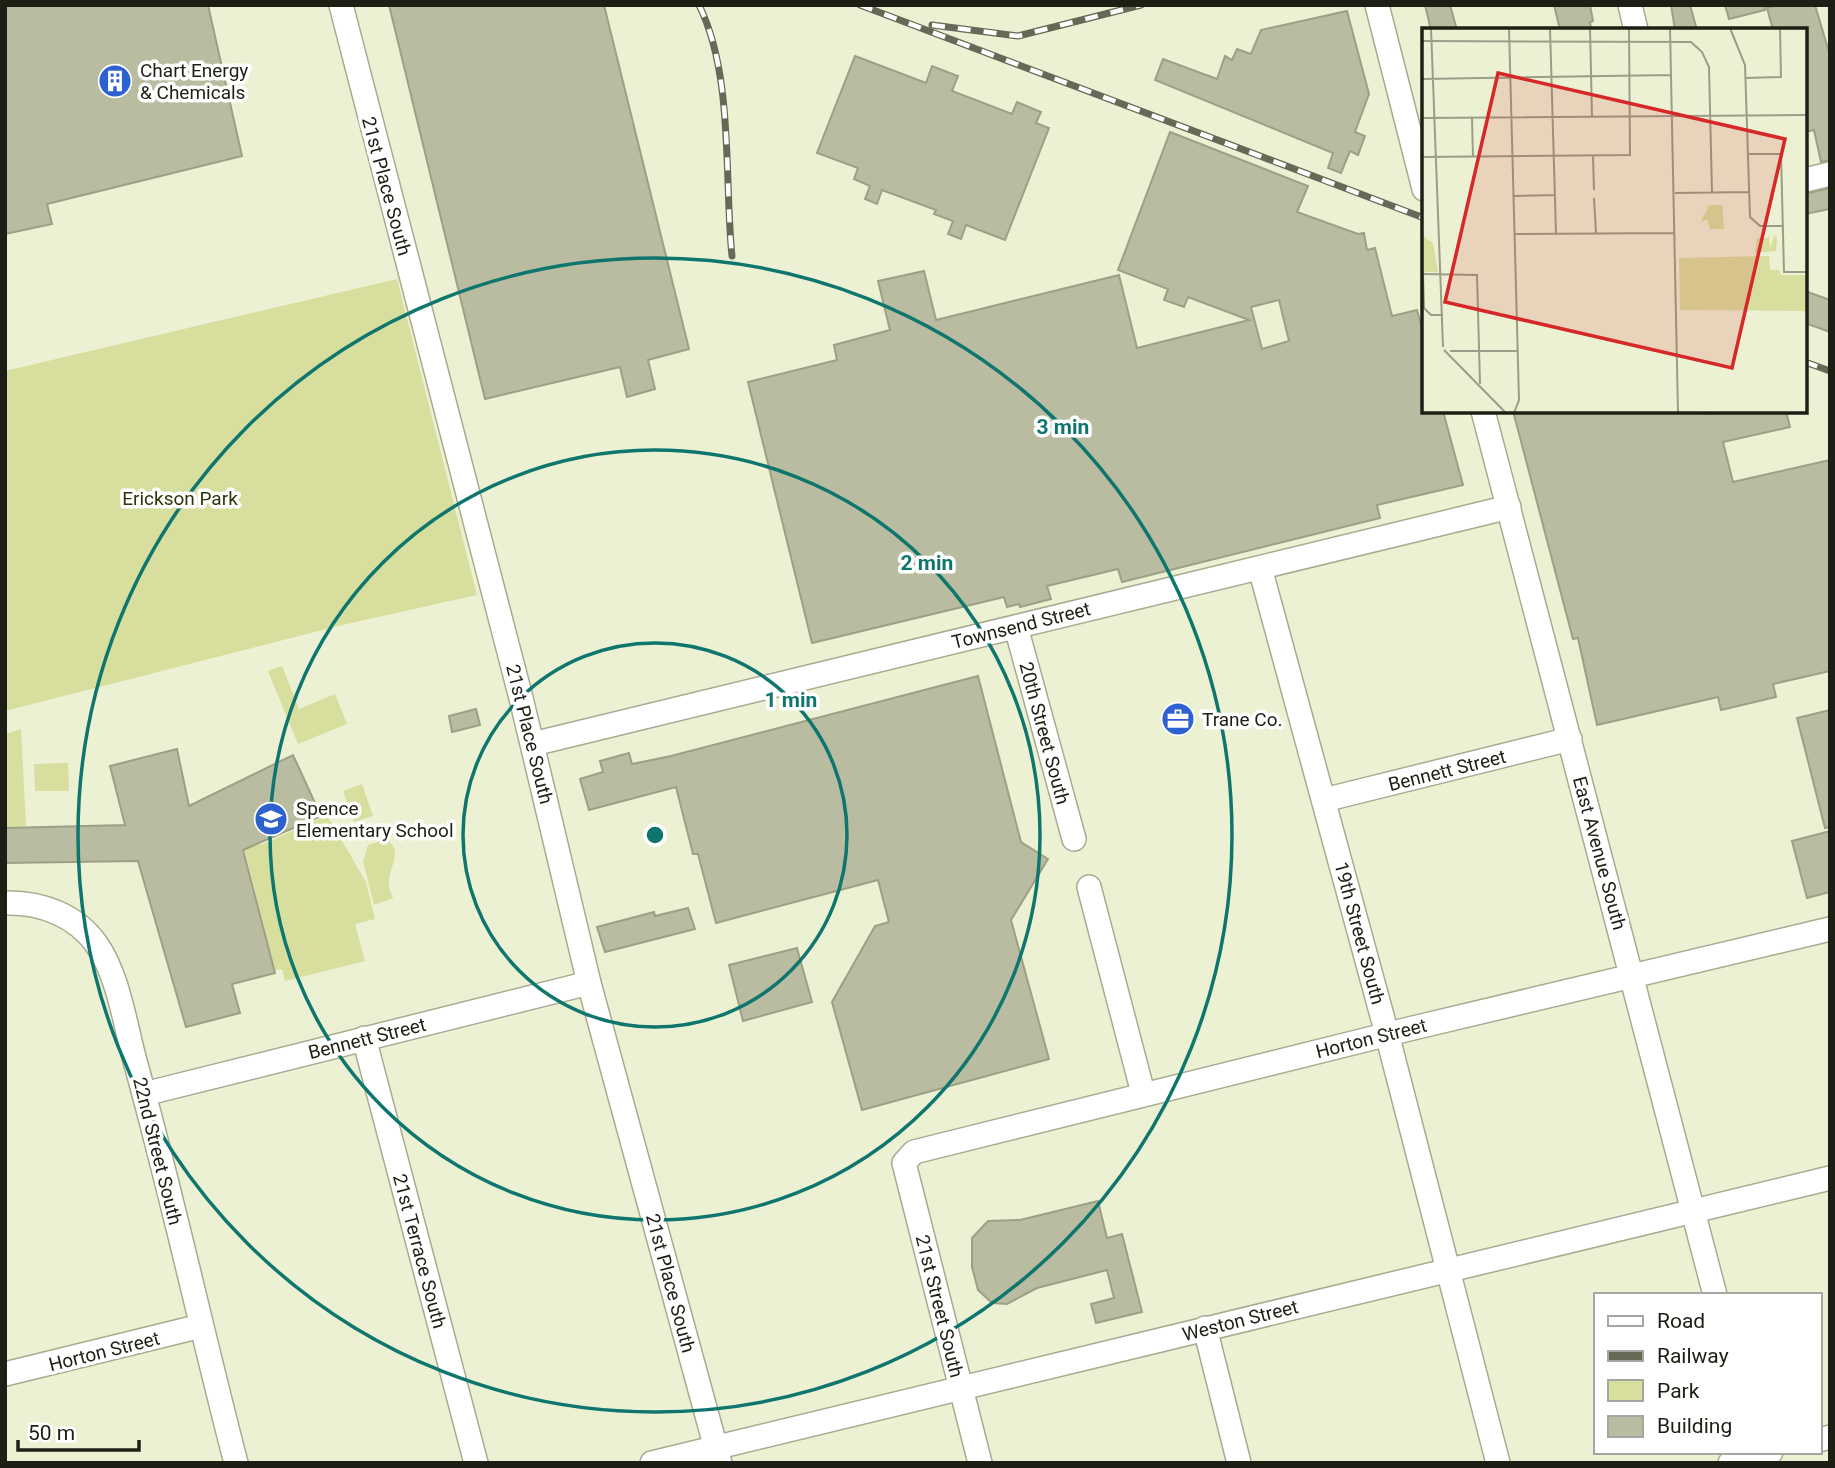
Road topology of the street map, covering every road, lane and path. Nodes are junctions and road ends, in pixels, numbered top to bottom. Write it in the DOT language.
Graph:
graph roads {
  1 [pos="341,5"];
  2 [pos="1377,5"];
  3 [pos="1630,5"];
  4 [pos="1636,28"];
  5 [pos="1830,174"];
  6 [pos="1807,180"];
  7 [pos="1422,181"];
  8 [pos="1484,413"];
  9 [pos="1509,507"];
  10 [pos="1260,568"];
  11 [pos="1016,627"];
  12 [pos="1570,739"];
  13 [pos="533,744"];
  14 [pos="1324,800"];
  15 [pos="1074,839"];
  16 [pos="1089,887"];
  17 [pos="5,903"];
  18 [pos="1830,929"];
  19 [pos="1631,975"];
  20 [pos="589,983"];
  21 [pos="1387,1034"];
  22 [pos="364,1038"];
  23 [pos="1143,1093"];
  24 [pos="144,1094"];
  25 [pos="914,1152"];
  26 [pos="1830,1178"];
  27 [pos="1692,1210"];
  28 [pos="1449,1269"];
  29 [pos="1714,1293"];
  30 [pos="201,1326"];
  31 [pos="1205,1328"];
  32 [pos="6,1374"];
  33 [pos="961,1388"];
  34 [pos="718,1455"];
  35 [pos="1761,1456"];
  36 [pos="236,1463"];
  37 [pos="476,1463"];
  38 [pos="652,1463"];
  39 [pos="980,1463"];
  40 [pos="1239,1463"];
  41 [pos="1499,1463"];
  42 [pos="1730,1463"];
  1 -- 13 [label="street, 21st Place South"];
  2 -- 7 [label="street"];
  3 -- 4 [label="street"];
  5 -- 6 [label="street"];
  8 -- 9 [label="street, East Avenue South"];
  9 -- 10 [label="street, Townsend Street"];
  9 -- 12 [label="street, East Avenue South"];
  10 -- 11 [label="street, Townsend Street"];
  10 -- 14 [label="street, 19th Street South"];
  11 -- 13 [label="street, Townsend Street"];
  11 -- 15 [label="street, 20th Street South"];
  12 -- 14 [label="street, Bennett Street"];
  12 -- 19 [label="street, East Avenue South"];
  13 -- 20 [label="street, 21st Place South"];
  14 -- 21 [label="street, 19th Street South"];
  16 -- 23 [label="street"];
  17 -- 24 [label="street, 22nd Street South"];
  18 -- 19 [label="street, Horton Street"];
  19 -- 21 [label="street, Horton Street"];
  19 -- 27 [label="street, East Avenue South"];
  20 -- 22 [label="street, Bennett Street"];
  20 -- 34 [label="street, 21st Place South"];
  21 -- 23 [label="street, Horton Street"];
  21 -- 28 [label="street, 19th Street South"];
  22 -- 24 [label="street, Bennett Street"];
  22 -- 37 [label="street, 21st Terrace South"];
  23 -- 25 [label="street, Horton Street"];
  24 -- 30 [label="street, 22nd Street South"];
  25 -- 33 [label="street, 21st Street South"];
  26 -- 27 [label="street, Weston Street"];
  27 -- 28 [label="street, Weston Street"];
  27 -- 29 [label="street, East Avenue South"];
  28 -- 31 [label="street, Weston Street"];
  28 -- 41 [label="street, 19th Street South"];
  30 -- 32 [label="street, Horton Street"];
  30 -- 36 [label="street, 22nd Street South"];
  31 -- 33 [label="street, Weston Street"];
  31 -- 40 [label="street"];
  33 -- 34 [label="street, Weston Street"];
  33 -- 39 [label="street, 21st Street South"];
  34 -- 38 [label="street, Weston Street"];
  35 -- 42 [label="street"];
}
